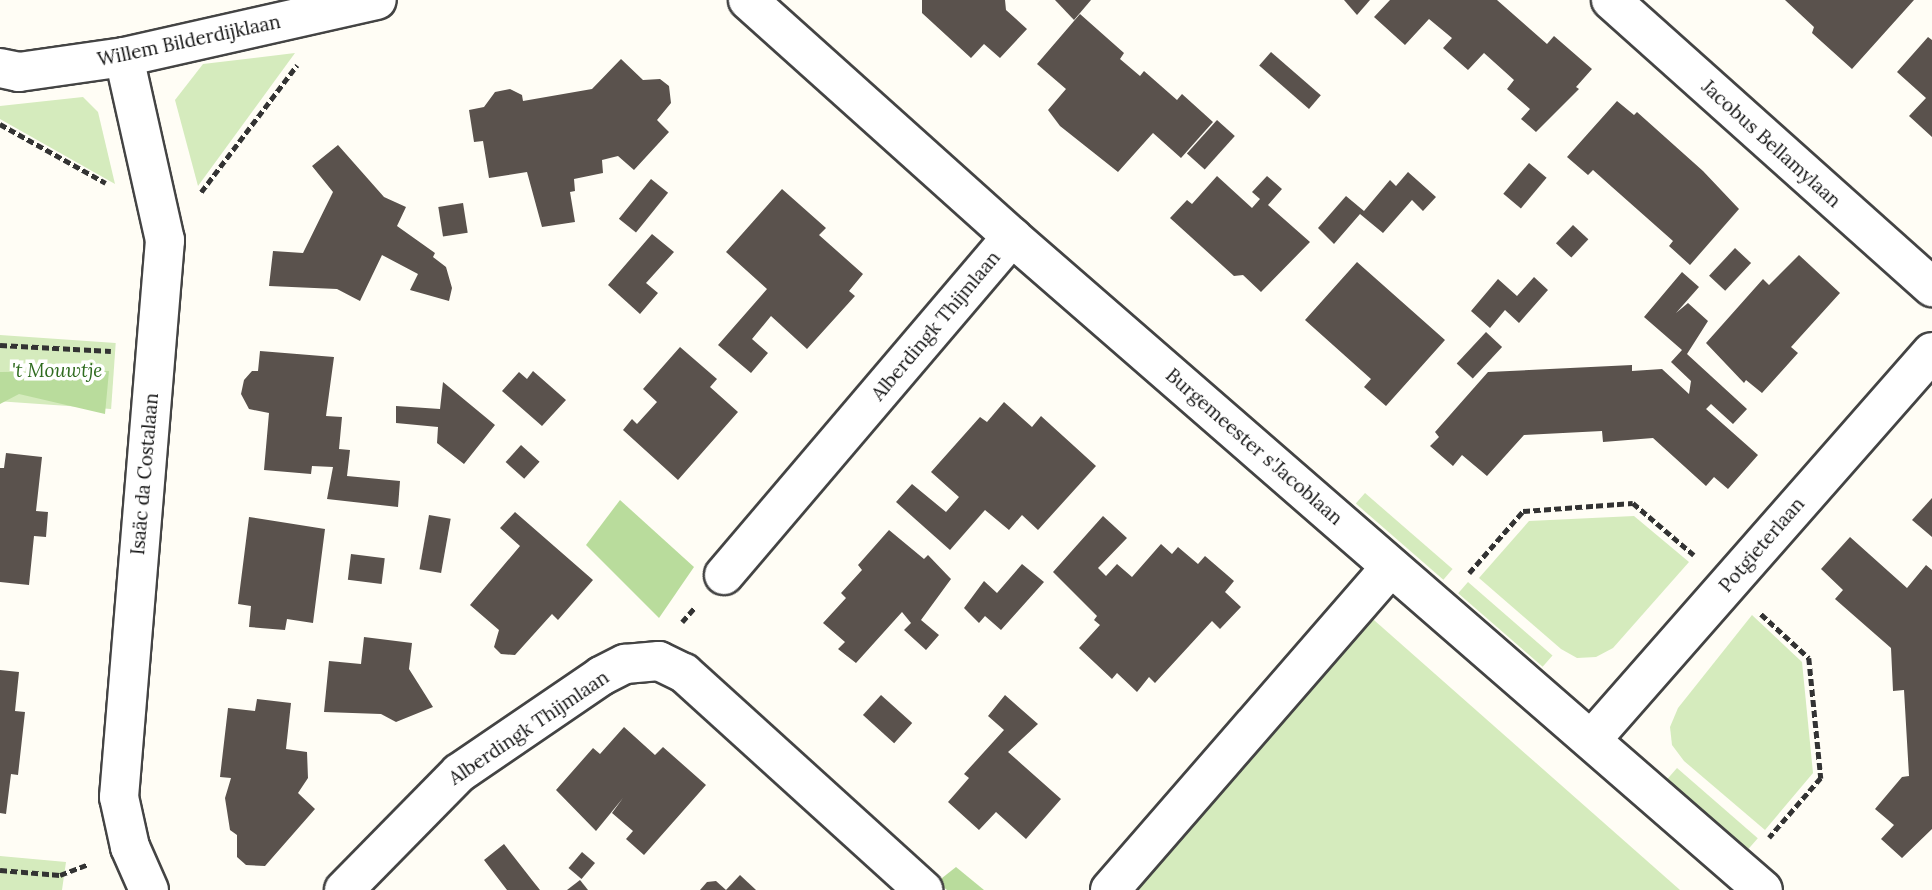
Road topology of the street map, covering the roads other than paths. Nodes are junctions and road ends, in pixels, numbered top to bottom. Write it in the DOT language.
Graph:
graph roads {
  1 [pos="377,0"];
  2 [pos="748,0"];
  3 [pos="1611,0"];
  4 [pos="124,57"];
  5 [pos="0,68"];
  6 [pos="1012,237"];
  7 [pos="1932,288"];
  8 [pos="1932,352"];
  9 [pos="1391,566"];
  10 [pos="724,575"];
  11 [pos="1592,739"];
  12 [pos="149,890"];
  13 [pos="344,890"];
  14 [pos="923,890"];
  15 [pos="1110,890"];
  16 [pos="1763,890"];
  1 -- 4 [label="street, Willem Bilderdijklaan"];
  2 -- 6 [label="street, Burgemeester s'Jacoblaan"];
  3 -- 7 [label="street, Jacobus Bellamylaan"];
  4 -- 5 [label="street, Willem Bilderdijklaan"];
  4 -- 12 [label="street, Isaäc da Costalaan"];
  6 -- 9 [label="street, Burgemeester s'Jacoblaan"];
  6 -- 10 [label="street, Alberdingk Thijmlaan"];
  8 -- 11 [label="street, Potgieterlaan"];
  9 -- 11 [label="street, Burgemeester s'Jacoblaan"];
  9 -- 15 [label="street"];
  11 -- 16 [label="street, Burgemeester s'Jacoblaan"];
  13 -- 14 [label="street, Alberdingk Thijmlaan"];
}
